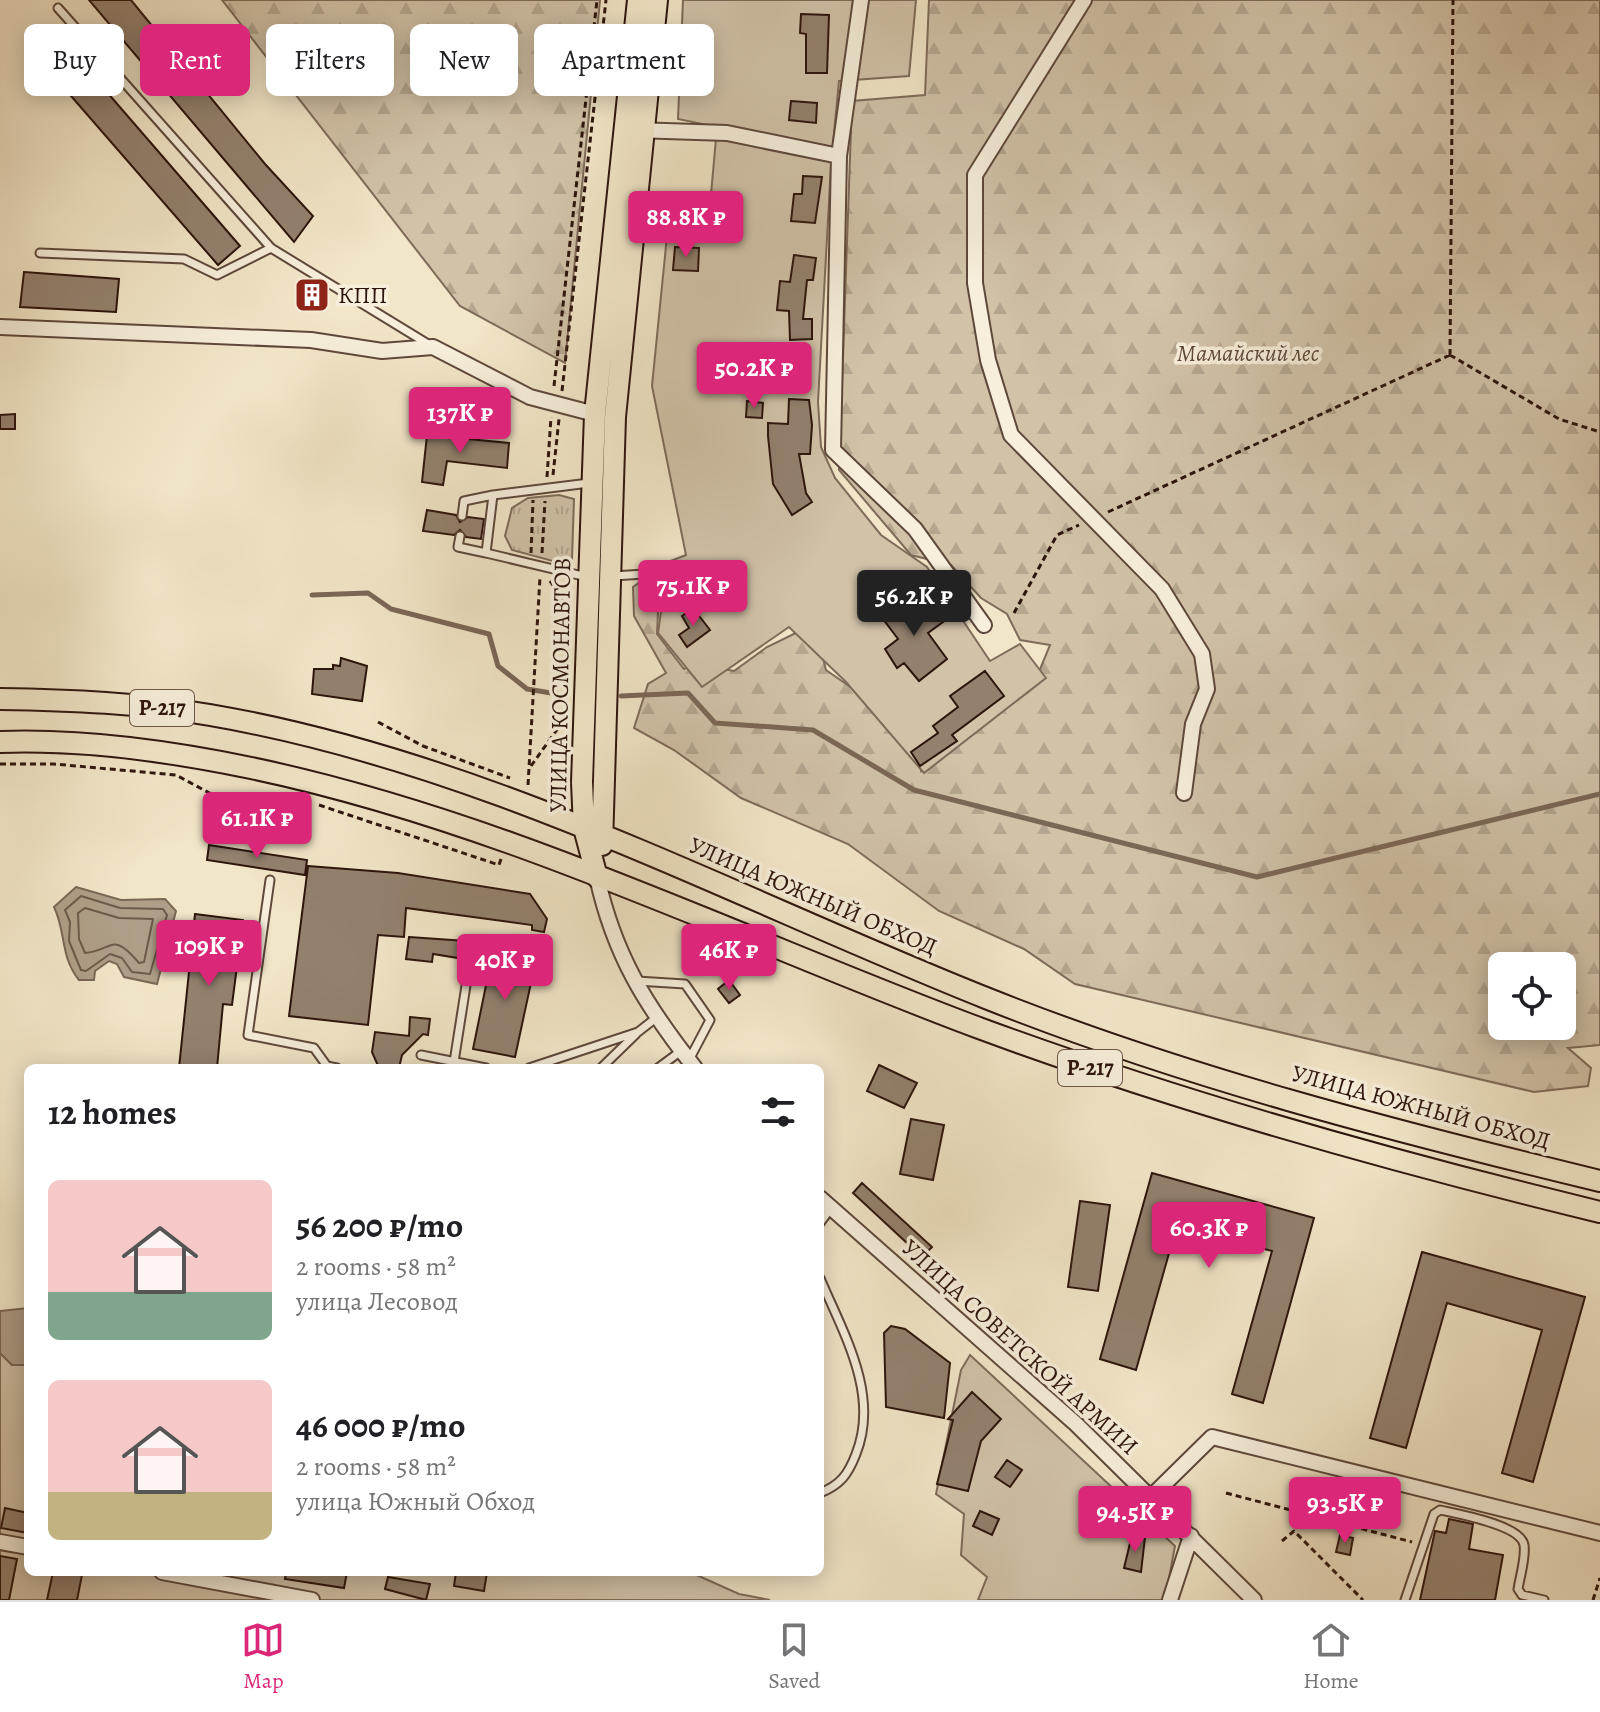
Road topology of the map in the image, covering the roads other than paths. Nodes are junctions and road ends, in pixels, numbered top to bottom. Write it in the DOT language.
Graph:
graph roads {
  1 [pos="638,0"];
  2 [pos="657,0"];
  3 [pos="861,0"];
  4 [pos="1084,0"];
  5 [pos="58,8"];
  6 [pos="632,129"];
  7 [pos="839,156"];
  8 [pos="271,248"];
  9 [pos="40,253"];
  10 [pos="0,327"];
  11 [pos="433,347"];
  12 [pos="595,414"];
  13 [pos="591,483"];
  14 [pos="493,495"];
  15 [pos="462,516"];
  16 [pos="460,536"];
  17 [pos="486,553"];
  18 [pos="597,577"];
  19 [pos="683,598"];
  20 [pos="984,625"];
  21 [pos="0,699"];
  22 [pos="0,742"];
  23 [pos="1184,793"];
  24 [pos="594,831"];
  25 [pos="597,877"];
  26 [pos="270,880"];
  27 [pos="473,941"];
  28 [pos="632,980"];
  29 [pos="656,1018"];
  30 [pos="638,1032"];
  31 [pos="421,1055"];
  32 [pos="688,1060"];
  33 [pos="454,1062"];
  34 [pos="326,1064"];
  35 [pos="465,1064"];
  36 [pos="541,1064"];
  37 [pos="605,1064"];
  38 [pos="1600,1181"];
  39 [pos="826,1203"];
  40 [pos="1600,1212"];
  41 [pos="824,1287"];
  42 [pos="824,1491"];
  43 [pos="1151,1497"];
  44 [pos="1600,1533"];
  45 [pos="1191,1536"];
  46 [pos="0,1542"];
  47 [pos="24,1546"];
  48 [pos="183,1576"];
  49 [pos="312,1600"];
  50 [pos="1170,1600"];
  51 [pos="1254,1600"];
  52 [pos="1405,1600"];
  53 [pos="1544,1600"];
  1 -- 6 [label="main road, УЛИЦА КОСМОНАВТОВ"];
  2 -- 6 [label="main road, УЛИЦА КОСМОНАВТОВ"];
  3 -- 7 [label="street"];
  4 -- 23 [label="street"];
  5 -- 8 [label="lane"];
  6 -- 7 [label="street"];
  6 -- 12 [label="main road, УЛИЦА КОСМОНАВТОВ"];
  6 -- 18 [label="main road, УЛИЦА КОСМОНАВТОВ"];
  7 -- 20 [label="street"];
  8 -- 9 [label="lane"];
  8 -- 11 [label="lane"];
  10 -- 11 [label="street"];
  11 -- 12 [label="street"];
  12 -- 13 [label="main road, УЛИЦА КОСМОНАВТОВ"];
  13 -- 14 [label="lane"];
  13 -- 18 [label="main road, УЛИЦА КОСМОНАВТОВ"];
  14 -- 15 [label="lane"];
  14 -- 17 [label="lane"];
  16 -- 17 [label="lane"];
  17 -- 18 [label="lane"];
  18 -- 19 [label="lane"];
  18 -- 24 [label="main road, УЛИЦА КОСМОНАВТОВ"];
  21 -- 24 [label="main road, УЛИЦА ЮЖНЫЙ ОБХОД / Р-217"];
  22 -- 25 [label="main road, Р-217"];
  24 -- 25 [label="main road, УЛИЦА КОСМОНАВТОВ"];
  24 -- 38 [label="main road, УЛИЦА ЮЖНЫЙ ОБХОД / Р-217"];
  25 -- 28 [label="street"];
  25 -- 40 [label="main road, Р-217"];
  26 -- 34 [label="lane"];
  27 -- 33 [label="lane"];
  28 -- 29 [label="street"];
  28 -- 32 [label="lane"];
  29 -- 30 [label="lane"];
  29 -- 32 [label="street"];
  30 -- 36 [label="lane"];
  30 -- 37 [label="lane"];
  31 -- 33 [label="lane"];
  33 -- 35 [label="lane"];
  39 -- 43 [label="street, УЛИЦА СОВЕТСКОЙ АРМИИ"];
  41 -- 42 [label="lane"];
  43 -- 44 [label="street"];
  43 -- 45 [label="street, УЛИЦА СОВЕТСКОЙ АРМИИ"];
  45 -- 50 [label="street"];
  45 -- 51 [label="street, УЛИЦА СОВЕТСКОЙ АРМИИ"];
  46 -- 47 [label="street"];
  48 -- 49 [label="street"];
  52 -- 53 [label="lane"];
}
